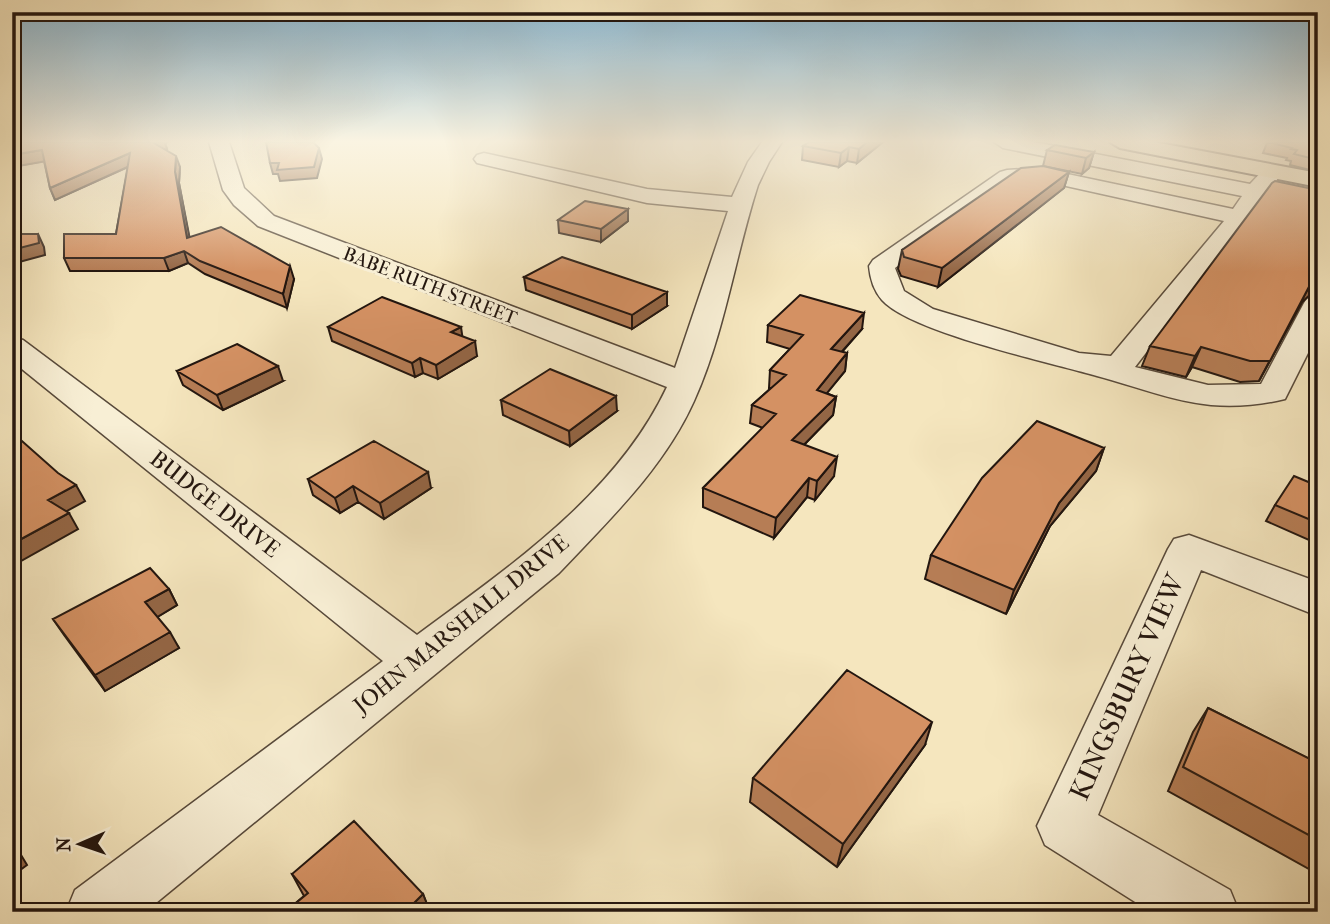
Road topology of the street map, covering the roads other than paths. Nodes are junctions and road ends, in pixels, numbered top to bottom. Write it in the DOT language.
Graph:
graph roads {
  1 [pos="231,185"];
  2 [pos="599,185"];
  3 [pos="749,185"];
  4 [pos="994,185"];
  5 [pos="1091,185"];
  6 [pos="1262,185"];
  7 [pos="1271,185"];
  8 [pos="1318,198"];
  9 [pos="741,205"];
  10 [pos="1239,217"];
  11 [pos="1318,303"];
  12 [pos="12,346"];
  13 [pos="1103,367"];
  14 [pos="685,383"];
  15 [pos="1318,600"];
  16 [pos="418,662"];
  17 [pos="97,912"];
  18 [pos="1208,912"];
  1 -- 14 [label="street, BABE RUTH STREET"];
  2 -- 9 [label="street"];
  3 -- 9 [label="street, JOHN MARSHALL DRIVE"];
  4 -- 13 [label="street"];
  5 -- 10 [label="street"];
  6 -- 10 [label="street"];
  7 -- 8 [label="street"];
  9 -- 14 [label="street, JOHN MARSHALL DRIVE"];
  10 -- 13 [label="street"];
  11 -- 13 [label="street"];
  12 -- 16 [label="street, BUDGE DRIVE"];
  14 -- 16 [label="street, JOHN MARSHALL DRIVE"];
  15 -- 18 [label="street, KINGSBURY VIEW"];
  16 -- 17 [label="street, JOHN MARSHALL DRIVE"];
}
